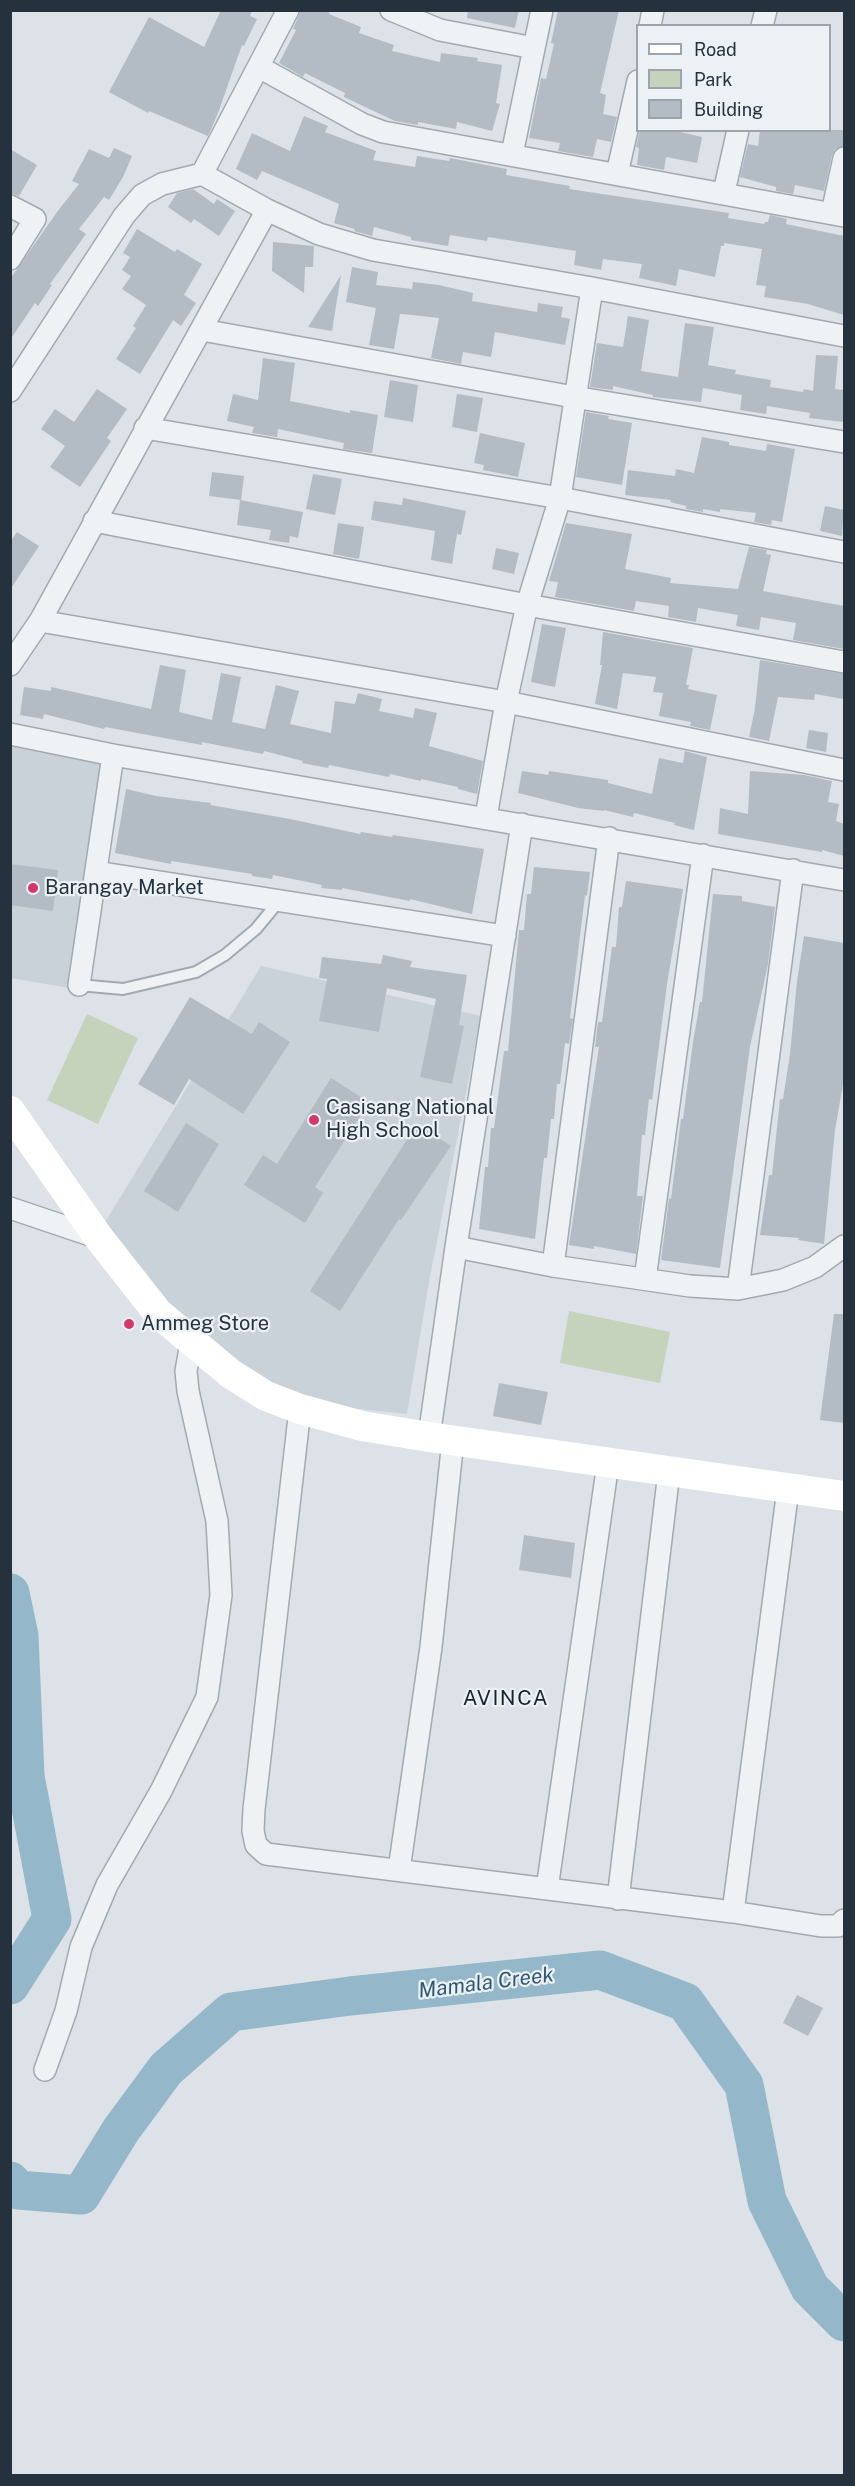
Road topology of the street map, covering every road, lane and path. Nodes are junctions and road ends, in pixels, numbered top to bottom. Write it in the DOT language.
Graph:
graph roads {
  1 [pos="288,10"];
  2 [pos="391,10"];
  3 [pos="542,10"];
  4 [pos="534,48"];
  5 [pos="260,66"];
  6 [pos="636,90"];
  7 [pos="738,132"];
  8 [pos="512,154"];
  9 [pos="844,158"];
  10 [pos="202,174"];
  11 [pos="617,174"];
  12 [pos="724,192"];
  13 [pos="10,206"];
  14 [pos="267,210"];
  15 [pos="838,214"];
  16 [pos="10,259"];
  17 [pos="592,288"];
  18 [pos="202,330"];
  19 [pos="844,336"];
  20 [pos="10,391"];
  21 [pos="574,397"];
  22 [pos="146,428"];
  23 [pos="844,442"];
  24 [pos="560,498"];
  25 [pos="94,521"];
  26 [pos="844,552"];
  27 [pos="527,604"];
  28 [pos="40,621"];
  29 [pos="844,662"];
  30 [pos="10,665"];
  31 [pos="506,702"];
  32 [pos="10,734"];
  33 [pos="113,754"];
  34 [pos="844,770"];
  35 [pos="486,817"];
  36 [pos="522,824"];
  37 [pos="609,838"];
  38 [pos="703,855"];
  39 [pos="793,870"];
  40 [pos="96,872"];
  41 [pos="844,880"];
  42 [pos="279,901"];
  43 [pos="505,936"];
  44 [pos="79,985"];
  45 [pos="10,1111"];
  46 [pos="10,1208"];
  47 [pos="99,1238"];
  48 [pos="844,1246"];
  49 [pos="456,1247"];
  50 [pos="553,1266"];
  51 [pos="645,1279"];
  52 [pos="738,1289"];
  53 [pos="191,1343"];
  54 [pos="300,1408"];
  55 [pos="441,1439"];
  56 [pos="608,1463"];
  57 [pos="669,1472"];
  58 [pos="788,1489"];
  59 [pos="844,1496"];
  60 [pos="399,1870"];
  61 [pos="547,1889"];
  62 [pos="618,1899"];
  63 [pos="734,1912"];
  64 [pos="844,1920"];
  65 [pos="45,2070"];
  1 -- 5 [label="street"];
  2 -- 4 [label="street"];
  3 -- 4 [label="street"];
  4 -- 8 [label="street"];
  5 -- 8 [label="street"];
  5 -- 10 [label="street"];
  6 -- 11 [label="street"];
  7 -- 12 [label="street"];
  8 -- 11 [label="street"];
  9 -- 15 [label="street"];
  10 -- 14 [label="street"];
  10 -- 20 [label="street"];
  11 -- 12 [label="street"];
  12 -- 15 [label="street"];
  13 -- 16 [label="street"];
  14 -- 17 [label="street"];
  14 -- 18 [label="street"];
  17 -- 19 [label="street"];
  17 -- 21 [label="street"];
  18 -- 21 [label="street"];
  18 -- 22 [label="street"];
  21 -- 23 [label="street"];
  21 -- 24 [label="street"];
  22 -- 24 [label="street"];
  22 -- 25 [label="street"];
  24 -- 26 [label="street"];
  24 -- 27 [label="street"];
  25 -- 27 [label="street"];
  25 -- 28 [label="street"];
  27 -- 29 [label="street"];
  27 -- 31 [label="street"];
  28 -- 30 [label="street"];
  28 -- 31 [label="street"];
  31 -- 34 [label="street"];
  31 -- 35 [label="street"];
  32 -- 33 [label="street"];
  33 -- 35 [label="street"];
  33 -- 40 [label="street"];
  35 -- 36 [label="street"];
  36 -- 37 [label="street"];
  36 -- 43 [label="street"];
  37 -- 38 [label="street"];
  37 -- 50 [label="street"];
  38 -- 39 [label="street"];
  38 -- 51 [label="street"];
  39 -- 41 [label="street"];
  39 -- 52 [label="street"];
  40 -- 42 [label="street"];
  40 -- 44 [label="street"];
  42 -- 43 [label="street"];
  42 -- 44 [label="lane"];
  43 -- 49 [label="street"];
  45 -- 47 [label="main road"];
  46 -- 47 [label="street"];
  47 -- 53 [label="main road"];
  48 -- 52 [label="street"];
  49 -- 50 [label="street"];
  49 -- 55 [label="street"];
  50 -- 51 [label="street"];
  51 -- 52 [label="street"];
  53 -- 54 [label="main road"];
  53 -- 65 [label="street"];
  54 -- 55 [label="main road"];
  54 -- 60 [label="street"];
  55 -- 56 [label="main road"];
  55 -- 60 [label="street"];
  56 -- 57 [label="main road"];
  56 -- 61 [label="street"];
  57 -- 58 [label="main road"];
  57 -- 62 [label="street"];
  58 -- 59 [label="main road"];
  58 -- 63 [label="street"];
  60 -- 61 [label="street"];
  61 -- 62 [label="street"];
  62 -- 63 [label="street"];
  63 -- 64 [label="street"];
}
